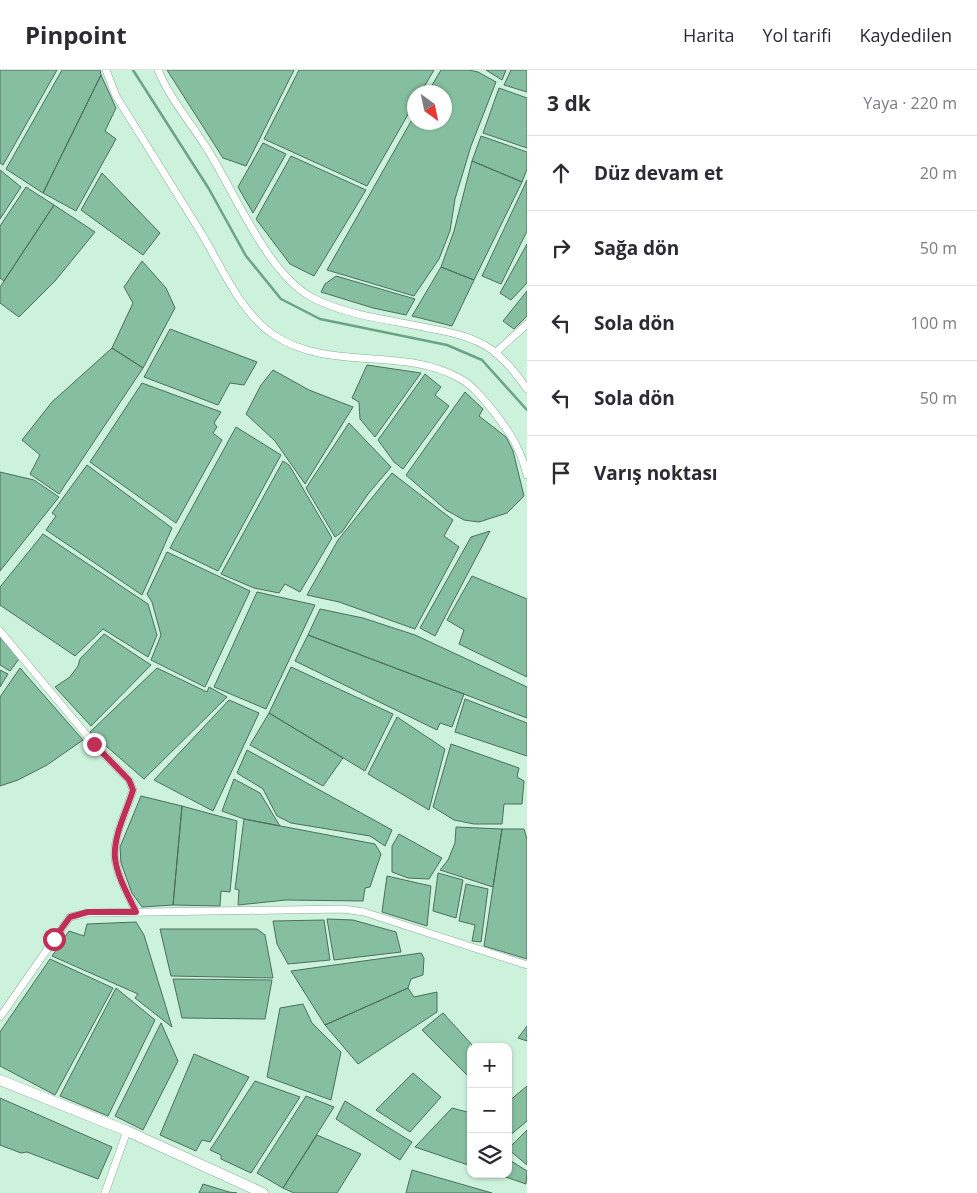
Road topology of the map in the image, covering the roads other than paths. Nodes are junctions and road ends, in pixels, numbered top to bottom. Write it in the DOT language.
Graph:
graph roads {
  1 [pos="106,70"];
  2 [pos="158,70"];
  3 [pos="527,324"];
  4 [pos="495,353"];
  5 [pos="527,389"];
  6 [pos="527,475"];
  7 [pos="0,631"];
  8 [pos="136,912"];
  9 [pos="527,965"];
  10 [pos="0,1017"];
  11 [pos="0,1080"];
  12 [pos="126,1131"];
  13 [pos="105,1193"];
  14 [pos="263,1193"];
  1 -- 6 [label="street"];
  2 -- 4 [label="street"];
  3 -- 4 [label="street"];
  4 -- 5 [label="street"];
  7 -- 8 [label="street"];
  8 -- 9 [label="street"];
  8 -- 10 [label="street"];
  11 -- 12 [label="street"];
  12 -- 13 [label="street"];
  12 -- 14 [label="street"];
}
